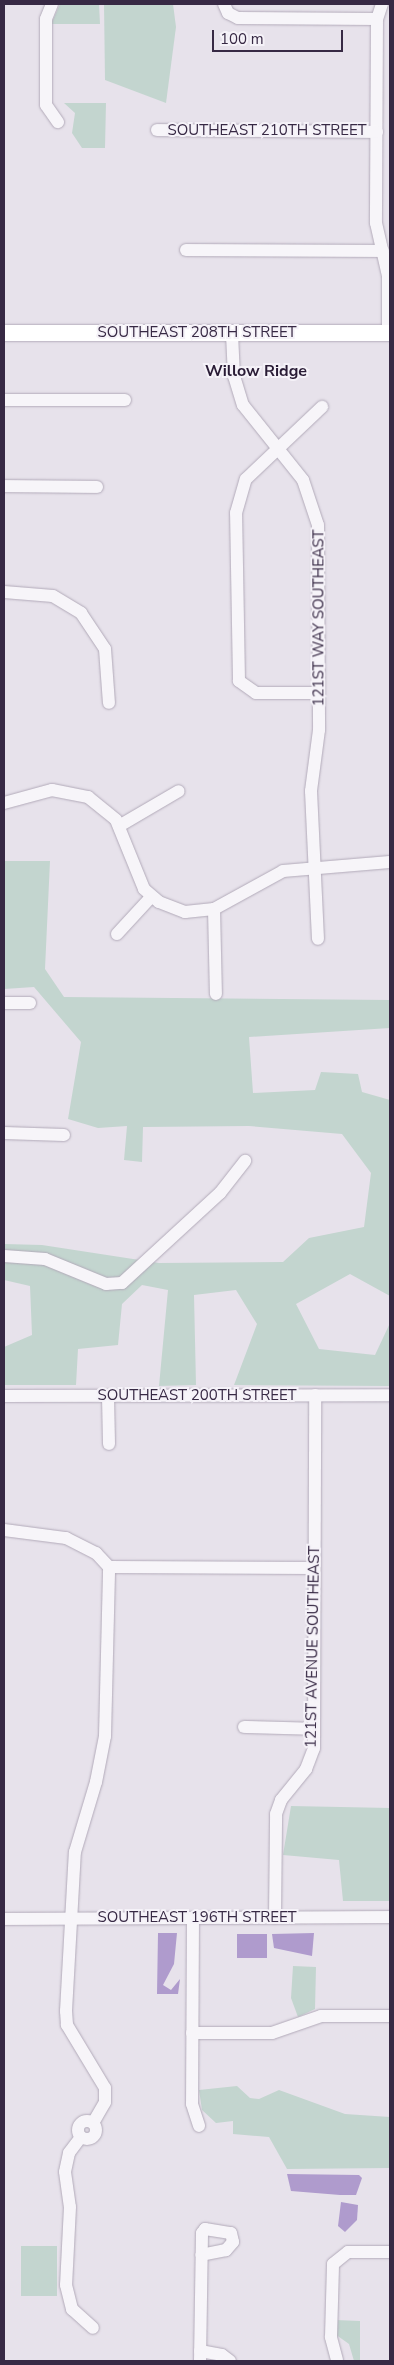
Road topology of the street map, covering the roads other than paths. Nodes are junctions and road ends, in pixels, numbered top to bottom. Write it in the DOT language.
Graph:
graph roads {
  1 [pos="52,4"];
  2 [pos="382,4"];
  3 [pos="225,7"];
  4 [pos="377,18"];
  5 [pos="58,122"];
  6 [pos="157,130"];
  7 [pos="377,132"];
  8 [pos="186,250"];
  9 [pos="383,251"];
  10 [pos="4,333"];
  11 [pos="389,333"];
  12 [pos="232,334"];
  13 [pos="4,400"];
  14 [pos="125,400"];
  15 [pos="322,407"];
  16 [pos="279,448"];
  17 [pos="4,486"];
  18 [pos="97,487"];
  19 [pos="4,592"];
  20 [pos="320,694"];
  21 [pos="109,703"];
  22 [pos="179,792"];
  23 [pos="4,804"];
  24 [pos="119,826"];
  25 [pos="390,862"];
  26 [pos="314,867"];
  27 [pos="151,897"];
  28 [pos="214,909"];
  29 [pos="117,934"];
  30 [pos="318,939"];
  31 [pos="216,994"];
  32 [pos="4,1003"];
  33 [pos="30,1003"];
  34 [pos="4,1133"];
  35 [pos="64,1135"];
  36 [pos="245,1161"];
  37 [pos="4,1256"];
  38 [pos="315,1395"];
  39 [pos="390,1395"];
  40 [pos="4,1396"];
  41 [pos="108,1396"];
  42 [pos="109,1444"];
  43 [pos="4,1530"];
  44 [pos="109,1567"];
  45 [pos="313,1568"];
  46 [pos="244,1727"];
  47 [pos="314,1729"];
  48 [pos="390,1917"];
  49 [pos="193,1918"];
  50 [pos="275,1918"];
  51 [pos="4,1919"];
  52 [pos="69,1919"];
  53 [pos="390,2016"];
  54 [pos="192,2033"];
  55 [pos="199,2126"];
  56 [pos="390,2252"];
  57 [pos="201,2255"];
  58 [pos="92,2328"];
  59 [pos="200,2356"];
  60 [pos="337,2360"];
  61 [pos="230,2361"];
  1 -- 5 [label="street"];
  2 -- 4 [label="street"];
  3 -- 4 [label="street"];
  4 -- 7 [label="street"];
  6 -- 7 [label="street, SOUTHEAST 210TH STREET"];
  7 -- 9 [label="street"];
  8 -- 9 [label="street"];
  9 -- 11 [label="street"];
  10 -- 12 [label="main road, SOUTHEAST 208TH STREET"];
  11 -- 12 [label="main road, SOUTHEAST 208TH STREET"];
  12 -- 16 [label="street, 121ST WAY SOUTHEAST"];
  13 -- 14 [label="street"];
  15 -- 16 [label="street"];
  16 -- 20 [label="street, 121ST WAY SOUTHEAST"];
  16 -- 20 [label="street"];
  17 -- 18 [label="street"];
  19 -- 21 [label="street"];
  20 -- 26 [label="street, 121ST WAY SOUTHEAST"];
  22 -- 24 [label="street"];
  23 -- 24 [label="street"];
  24 -- 27 [label="street"];
  25 -- 26 [label="street"];
  26 -- 28 [label="street"];
  26 -- 30 [label="street, 121ST WAY SOUTHEAST"];
  27 -- 28 [label="street"];
  27 -- 29 [label="street"];
  28 -- 31 [label="street"];
  32 -- 33 [label="street"];
  34 -- 35 [label="street"];
  36 -- 37 [label="street"];
  38 -- 39 [label="street, SOUTHEAST 200TH STREET"];
  38 -- 41 [label="street, SOUTHEAST 200TH STREET"];
  38 -- 45 [label="street, 121ST AVENUE SOUTHEAST"];
  40 -- 41 [label="street, SOUTHEAST 200TH STREET"];
  41 -- 42 [label="street"];
  43 -- 44 [label="street"];
  44 -- 45 [label="street"];
  44 -- 52 [label="street"];
  45 -- 47 [label="street, 121ST AVENUE SOUTHEAST"];
  46 -- 47 [label="street"];
  47 -- 50 [label="street, 121ST AVENUE SOUTHEAST"];
  48 -- 50 [label="street, SOUTHEAST 196TH STREET"];
  49 -- 50 [label="street, SOUTHEAST 196TH STREET"];
  49 -- 52 [label="street, SOUTHEAST 196TH STREET"];
  49 -- 54 [label="street"];
  51 -- 52 [label="street, SOUTHEAST 196TH STREET"];
  52 -- 58 [label="street"];
  53 -- 54 [label="street"];
  54 -- 55 [label="street"];
  56 -- 60 [label="street"];
  57 -- 59 [label="street"];
  59 -- 61 [label="street"];
}
